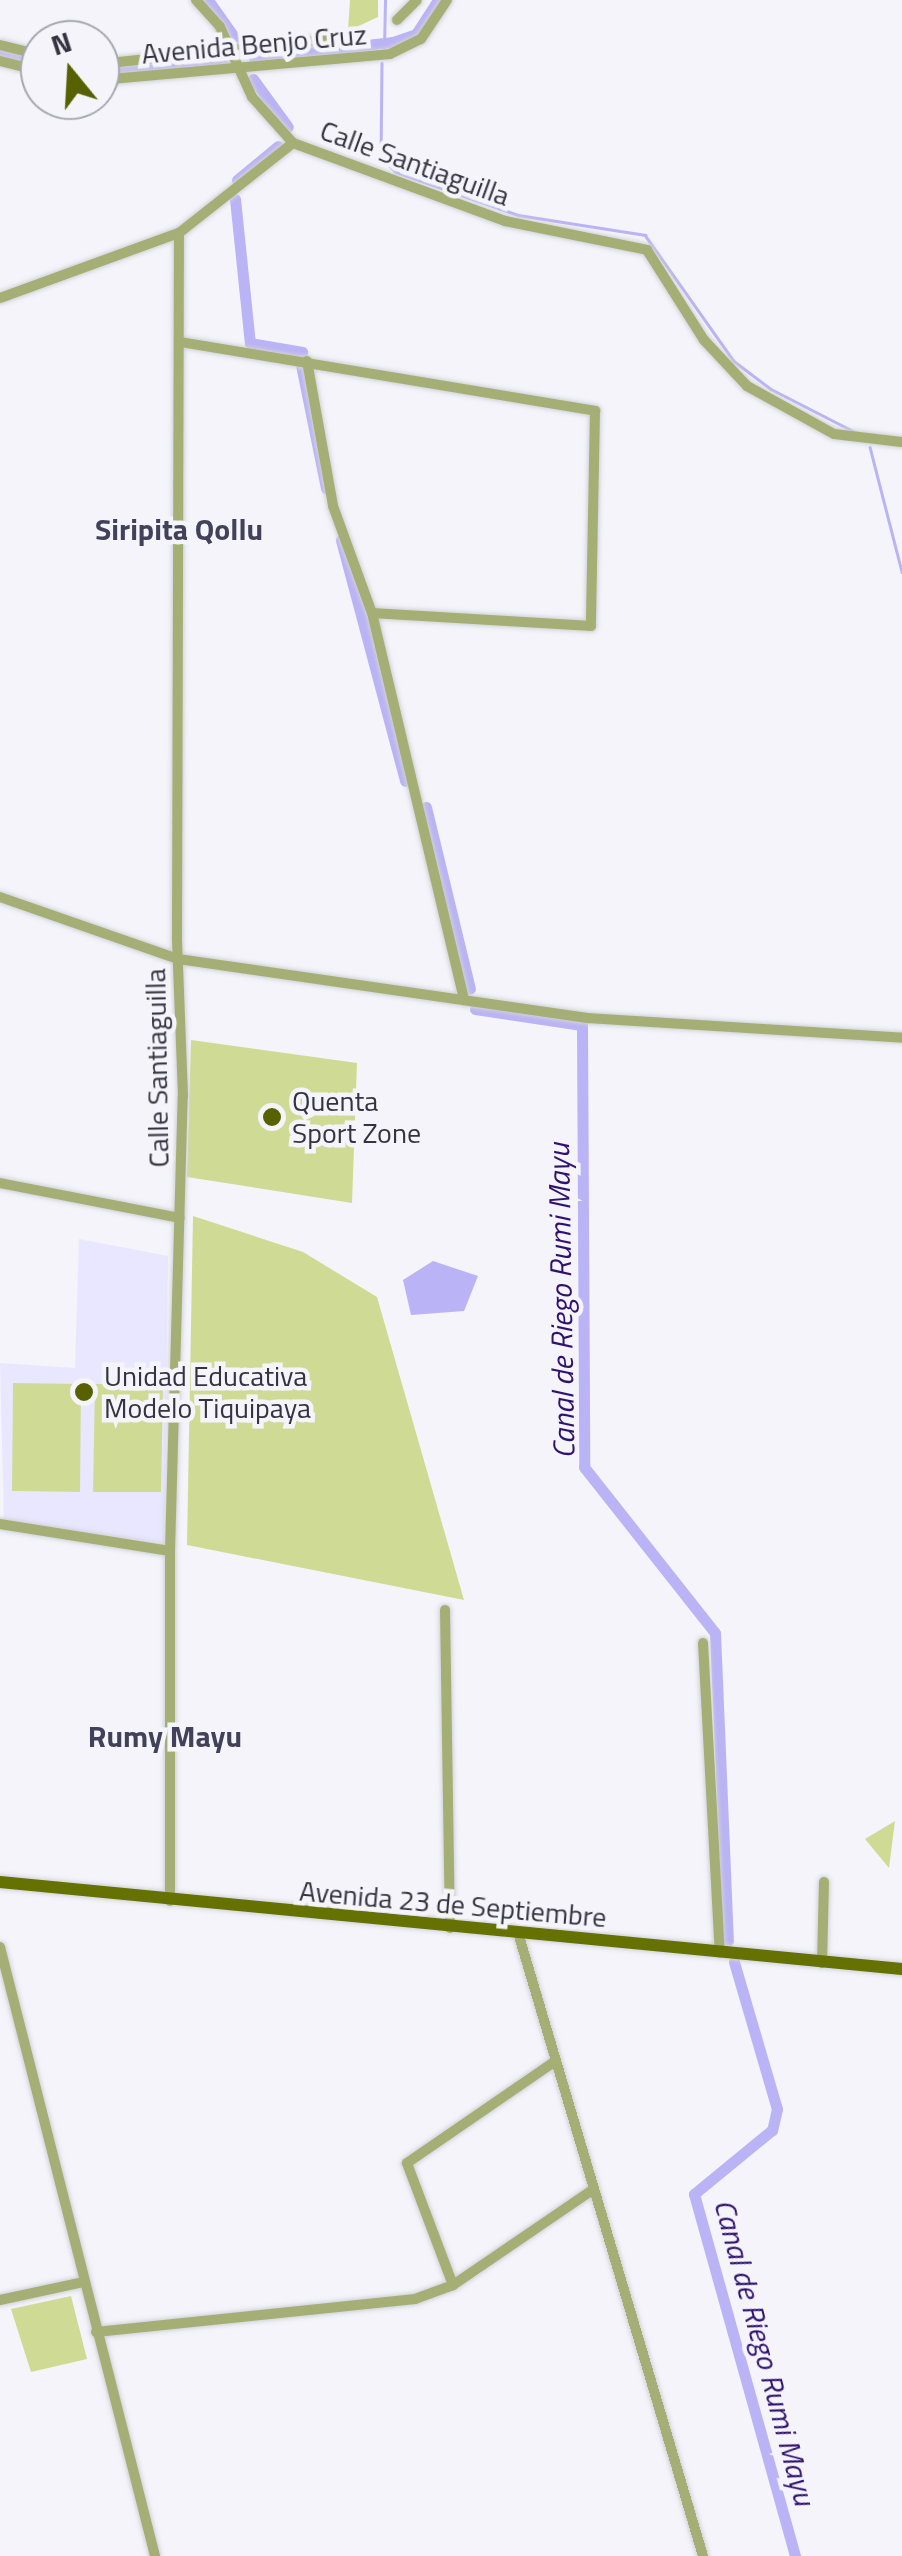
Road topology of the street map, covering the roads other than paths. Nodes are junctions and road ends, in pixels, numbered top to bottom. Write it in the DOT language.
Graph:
graph roads {
  1 [pos="196,0"];
  2 [pos="417,0"];
  3 [pos="447,0"];
  4 [pos="397,20"];
  5 [pos="354,36"];
  6 [pos="231,52"];
  7 [pos="120,62"];
  8 [pos="240,71"];
  9 [pos="120,79"];
  10 [pos="294,143"];
  11 [pos="179,234"];
  12 [pos="0,298"];
  13 [pos="180,342"];
  14 [pos="306,362"];
  15 [pos="902,442"];
  16 [pos="372,613"];
  17 [pos="0,897"];
  18 [pos="178,959"];
  19 [pos="464,1000"];
  20 [pos="902,1038"];
  21 [pos="0,1183"];
  22 [pos="180,1218"];
  23 [pos="0,1524"];
  24 [pos="170,1551"];
  25 [pos="445,1610"];
  26 [pos="703,1643"];
  27 [pos="0,1882"];
  28 [pos="824,1882"];
  29 [pos="170,1902"];
  30 [pos="450,1928"];
  31 [pos="520,1936"];
  32 [pos="0,1946"];
  33 [pos="720,1954"];
  34 [pos="822,1963"];
  35 [pos="902,1969"];
  36 [pos="554,2062"];
  37 [pos="591,2191"];
  38 [pos="83,2282"];
  39 [pos="453,2285"];
  40 [pos="0,2300"];
  41 [pos="96,2332"];
  42 [pos="155,2556"];
  43 [pos="703,2556"];
  1 -- 6 [label="street, Calle Santiaguilla"];
  2 -- 4 [label="street, Avenida Benjo Cruz"];
  3 -- 8 [label="street, Avenida Benjo Cruz"];
  5 -- 6 [label="street, Avenida Benjo Cruz"];
  6 -- 7 [label="street, Avenida Benjo Cruz"];
  6 -- 8 [label="street, Calle Santiaguilla"];
  8 -- 9 [label="street, Avenida Benjo Cruz"];
  8 -- 10 [label="street, Calle Santiaguilla"];
  10 -- 11 [label="street, Calle Santiaguilla"];
  10 -- 15 [label="street, Calle Santiaguilla"];
  11 -- 12 [label="street, Calle Santiaguilla"];
  11 -- 13 [label="street, Calle Santiaguilla"];
  13 -- 14 [label="street"];
  13 -- 18 [label="street, Calle Santiaguilla"];
  14 -- 16 [label="street"];
  14 -- 16 [label="street"];
  16 -- 19 [label="street"];
  17 -- 18 [label="street"];
  18 -- 19 [label="street"];
  18 -- 22 [label="street, Calle Santiaguilla"];
  19 -- 20 [label="street"];
  21 -- 22 [label="street"];
  22 -- 24 [label="street, Calle Santiaguilla"];
  23 -- 24 [label="street"];
  24 -- 29 [label="street, Calle Santiaguilla"];
  25 -- 30 [label="street"];
  26 -- 33 [label="street"];
  27 -- 29 [label="main road, Avenida 23 de Septiembre"];
  28 -- 34 [label="street"];
  29 -- 30 [label="main road, Avenida 23 de Septiembre"];
  30 -- 31 [label="main road, Avenida 23 de Septiembre"];
  31 -- 33 [label="main road, Avenida 23 de Septiembre"];
  31 -- 36 [label="street"];
  32 -- 38 [label="street"];
  33 -- 34 [label="main road, Avenida 23 de Septiembre"];
  34 -- 35 [label="main road, Avenida 23 de Septiembre"];
  36 -- 37 [label="street"];
  36 -- 39 [label="street"];
  37 -- 39 [label="street"];
  37 -- 43 [label="street"];
  38 -- 40 [label="street"];
  38 -- 41 [label="street"];
  39 -- 41 [label="street"];
  41 -- 42 [label="street"];
}
